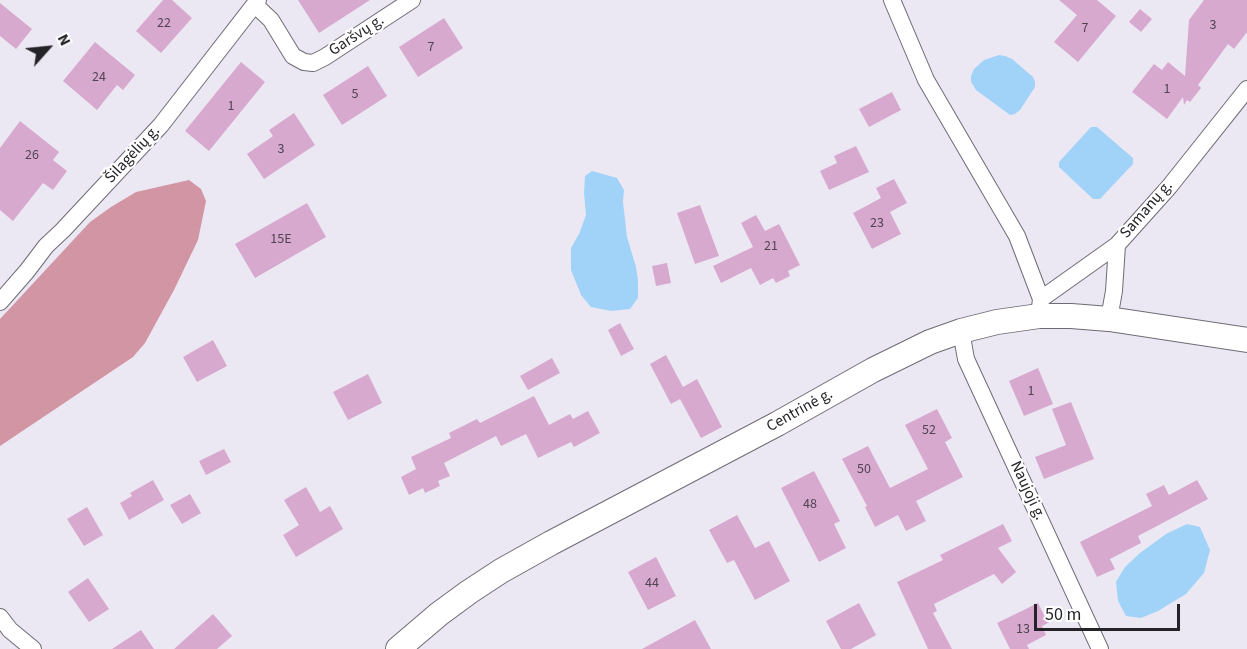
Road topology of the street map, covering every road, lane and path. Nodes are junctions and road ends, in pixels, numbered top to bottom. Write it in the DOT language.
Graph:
graph roads {
  1 [pos="412,0"];
  2 [pos="892,0"];
  3 [pos="256,2"];
  4 [pos="1247,89"];
  5 [pos="1117,245"];
  6 [pos="0,302"];
  7 [pos="1040,308"];
  8 [pos="1109,319"];
  9 [pos="961,331"];
  10 [pos="1247,340"];
  11 [pos="0,617"];
  12 [pos="33,649"];
  13 [pos="398,649"];
  14 [pos="1100,649"];
  1 -- 3 [label="street, Garšvų g."];
  2 -- 7 [label="street"];
  3 -- 6 [label="street, Šilagėlių g."];
  4 -- 5 [label="street, Samanų g."];
  5 -- 7 [label="street, Samanų g."];
  5 -- 8 [label="street"];
  7 -- 8 [label="main road, Centrinė g."];
  7 -- 9 [label="main road, Centrinė g."];
  8 -- 10 [label="main road, Centrinė g."];
  9 -- 13 [label="main road, Centrinė g."];
  9 -- 14 [label="street, Naujoji g."];
  11 -- 12 [label="street"];
}
